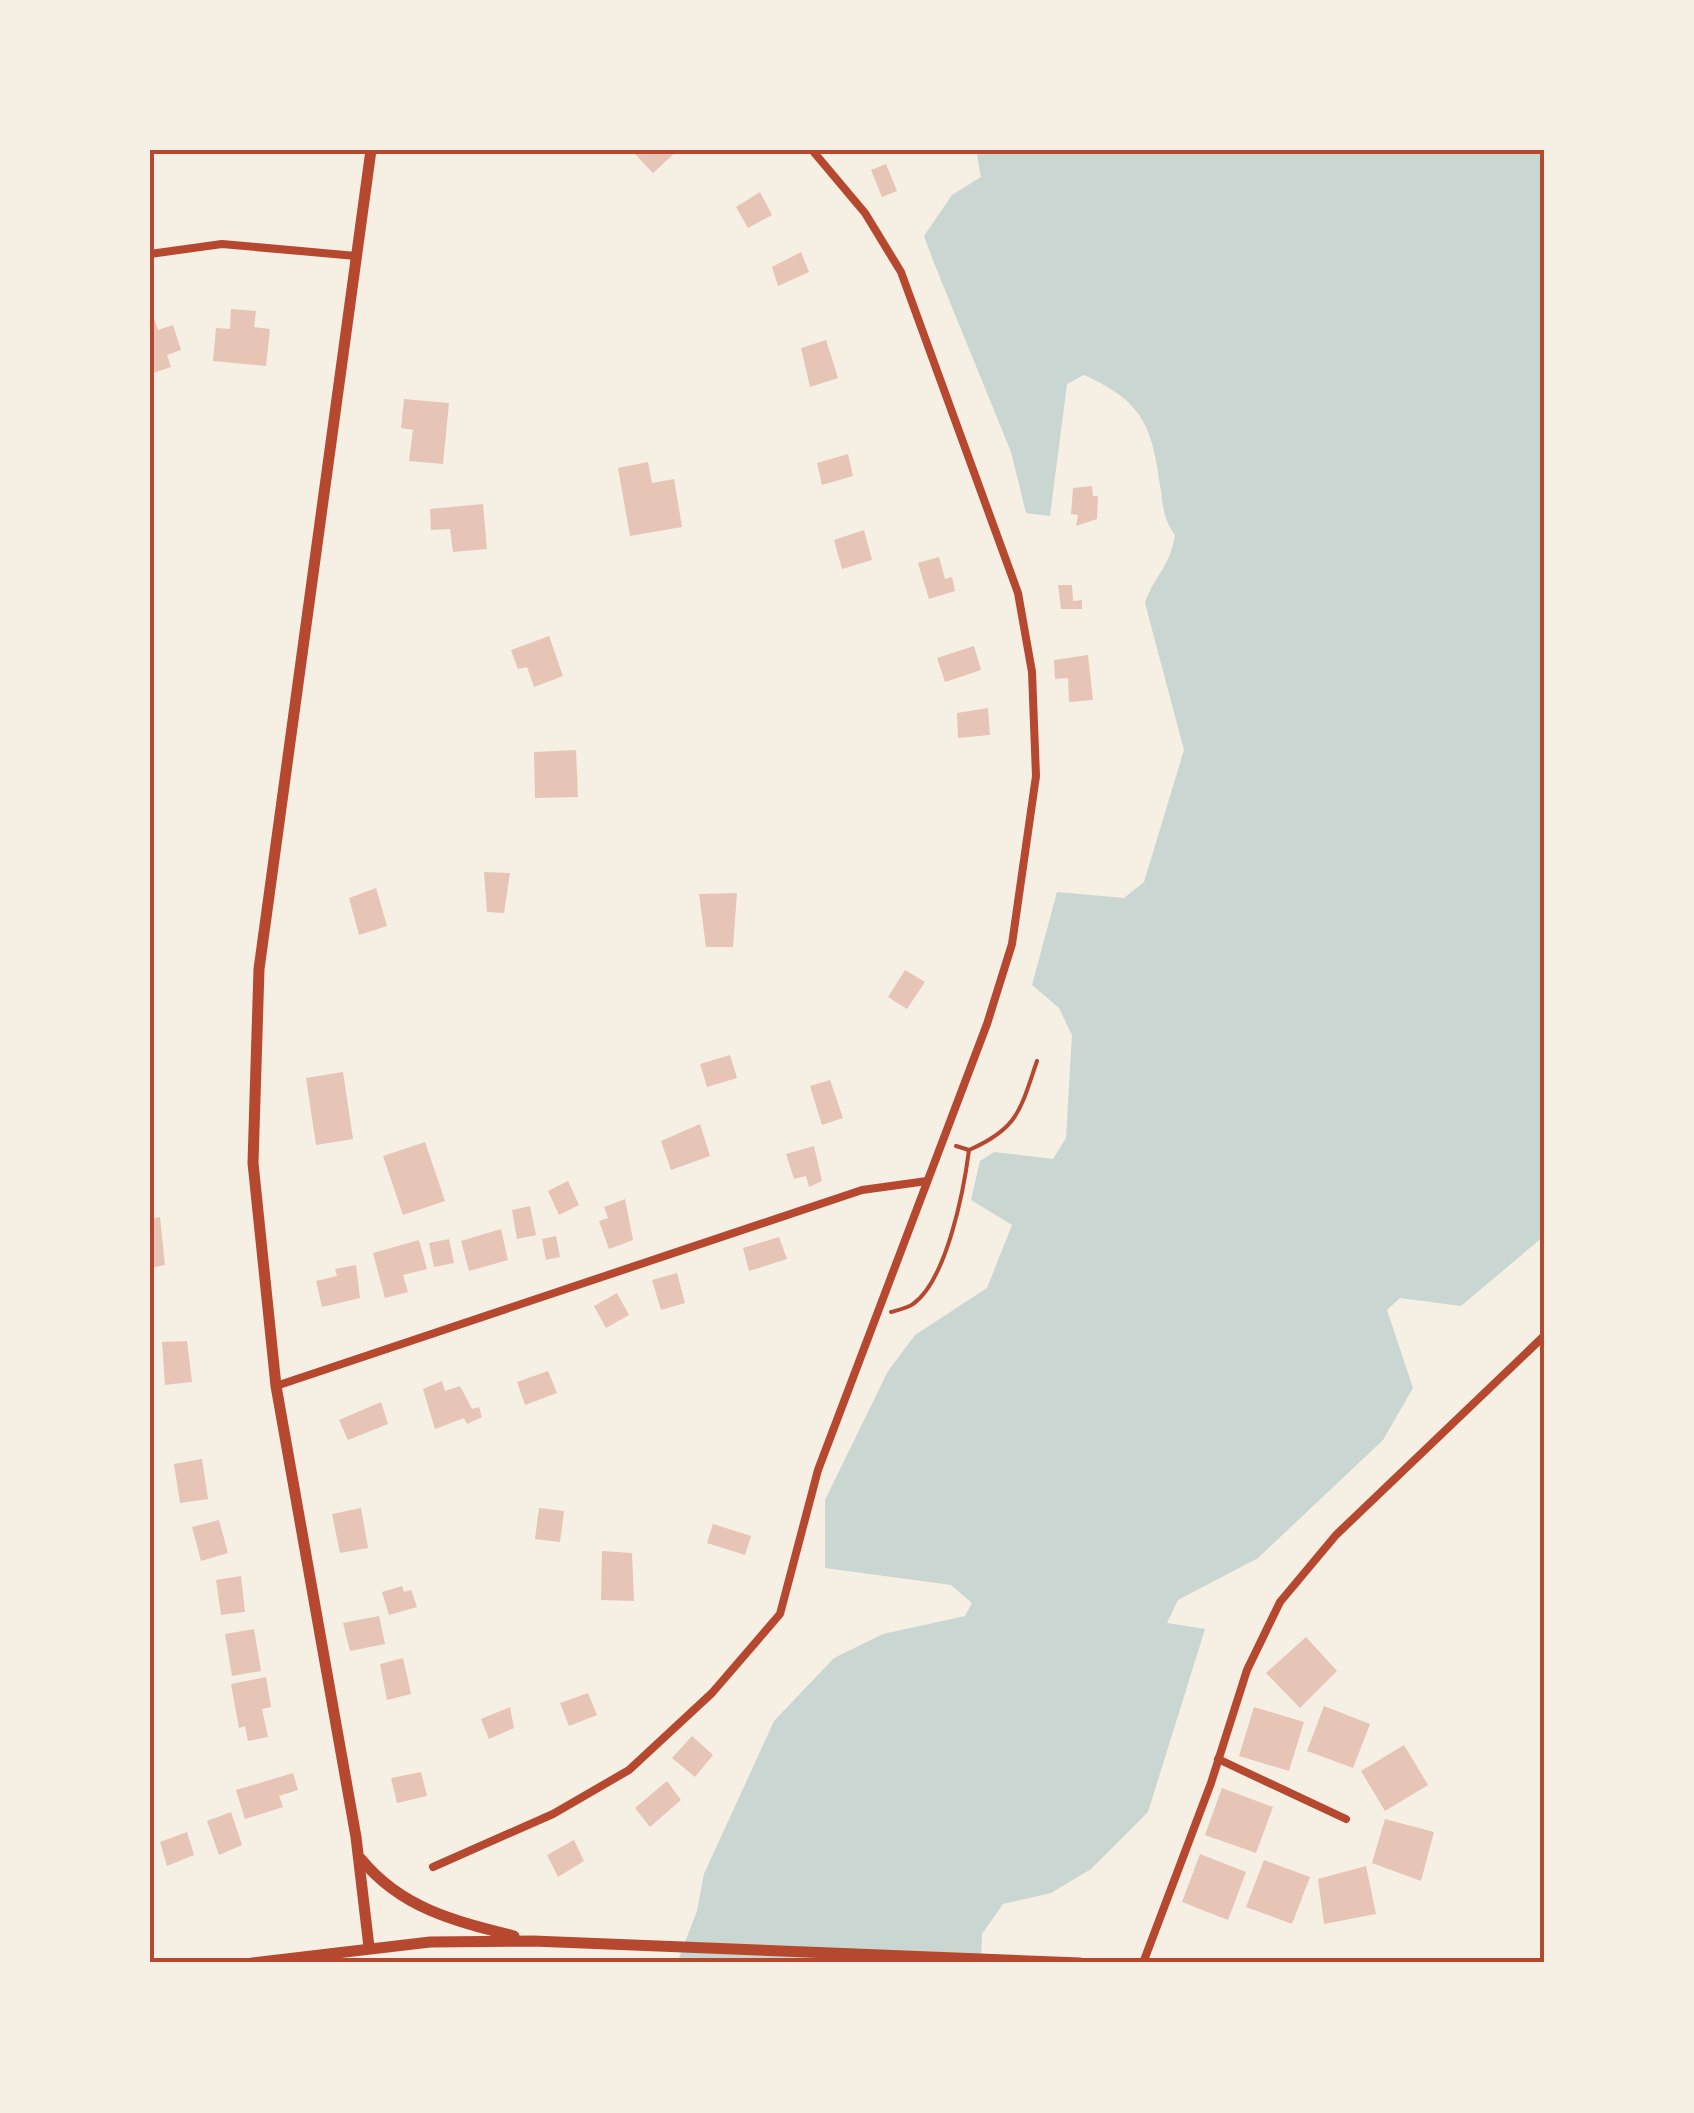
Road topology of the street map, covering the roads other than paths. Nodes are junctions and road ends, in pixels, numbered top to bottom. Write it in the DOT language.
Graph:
graph roads {
  1 [pos="371,150"];
  2 [pos="812,150"];
  3 [pos="150,254"];
  4 [pos="356,256"];
  5 [pos="927,1181"];
  6 [pos="1544,1336"];
  7 [pos="276,1386"];
  8 [pos="1218,1760"];
  9 [pos="1346,1818"];
  10 [pos="358,1856"];
  11 [pos="433,1867"];
  12 [pos="533,1941"];
  13 [pos="369,1947"];
  14 [pos="1062,1962"];
  15 [pos="252,1963"];
  16 [pos="1080,1963"];
  17 [pos="1143,1963"];
  1 -- 4 [label="main road"];
  2 -- 5 [label="street"];
  3 -- 4 [label="street"];
  4 -- 7 [label="main road"];
  5 -- 7 [label="street"];
  5 -- 11 [label="street"];
  6 -- 8 [label="street"];
  7 -- 10 [label="main road"];
  8 -- 9 [label="street"];
  8 -- 17 [label="street"];
  10 -- 12 [label="main road"];
  10 -- 13 [label="main road"];
  12 -- 13 [label="main road"];
  12 -- 14 [label="main road"];
  13 -- 15 [label="main road"];
  14 -- 16 [label="main road"];
}
